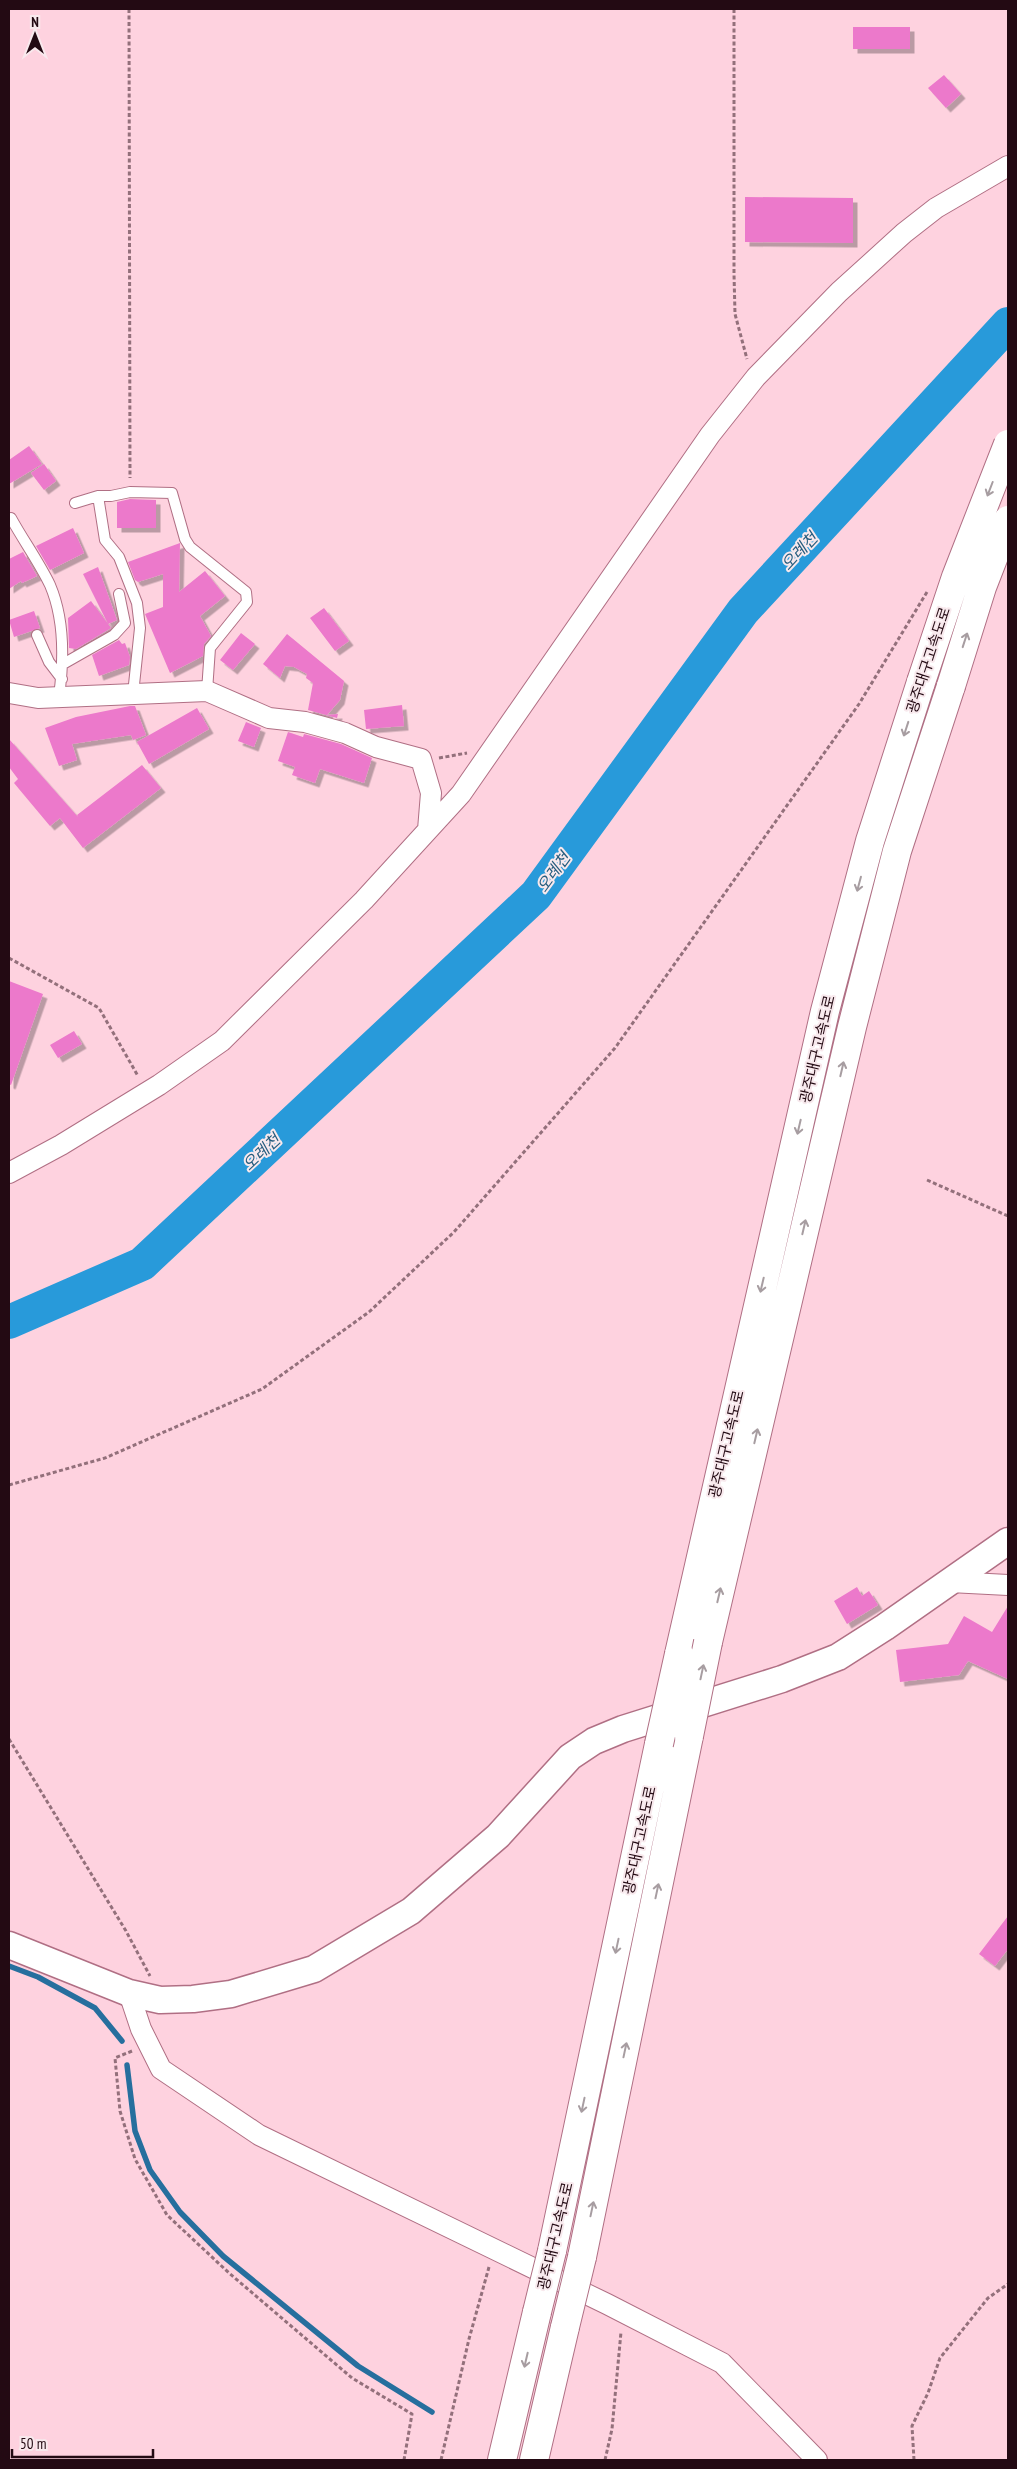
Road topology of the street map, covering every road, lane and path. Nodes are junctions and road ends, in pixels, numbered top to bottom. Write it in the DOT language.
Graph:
graph roads {
  1 [pos="129,9"];
  2 [pos="734,9"];
  3 [pos="1008,166"];
  4 [pos="756,378"];
  5 [pos="1008,444"];
  6 [pos="130,492"];
  7 [pos="98,496"];
  8 [pos="75,503"];
  9 [pos="11,518"];
  10 [pos="1008,520"];
  11 [pos="930,589"];
  12 [pos="119,594"];
  13 [pos="37,635"];
  14 [pos="63,664"];
  15 [pos="61,687"];
  16 [pos="207,692"];
  17 [pos="9,694"];
  18 [pos="134,694"];
  19 [pos="499,741"];
  20 [pos="420,759"];
  21 [pos="428,830"];
  22 [pos="9,958"];
  23 [pos="147,1093"];
  24 [pos="9,1173"];
  25 [pos="927,1180"];
  26 [pos="1008,1216"];
  27 [pos="9,1484"];
  28 [pos="1008,1541"];
  29 [pos="950,1582"];
  30 [pos="1008,1585"];
  31 [pos="9,1739"];
  32 [pos="9,1945"];
  33 [pos="129,1993"];
  34 [pos="160,2000"];
  35 [pos="149,2045"];
  36 [pos="494,2250"];
  37 [pos="1008,2284"];
  38 [pos="624,2313"];
  39 [pos="404,2460"];
  40 [pos="441,2460"];
  41 [pos="502,2460"];
  42 [pos="534,2460"];
  43 [pos="605,2460"];
  44 [pos="817,2460"];
  45 [pos="914,2460"];
  1 -- 6 [label="path"];
  2 -- 4 [label="path"];
  3 -- 4 [label="street"];
  4 -- 19 [label="street"];
  5 -- 41 [label="highway, 광주대구고속도로, one-way, bridge"];
  6 -- 7 [label="lane"];
  6 -- 16 [label="lane"];
  7 -- 8 [label="lane"];
  7 -- 18 [label="lane"];
  9 -- 14 [label="lane"];
  42 -- 10 [label="highway, 광주대구고속도로, one-way, bridge"];
  11 -- 27 [label="path"];
  12 -- 14 [label="lane"];
  13 -- 15 [label="lane"];
  14 -- 15 [label="lane"];
  15 -- 17 [label="street"];
  15 -- 18 [label="street"];
  16 -- 18 [label="street"];
  16 -- 20 [label="street"];
  19 -- 20 [label="path"];
  19 -- 21 [label="street"];
  20 -- 21 [label="street"];
  21 -- 23 [label="street"];
  22 -- 23 [label="path"];
  23 -- 24 [label="street"];
  25 -- 26 [label="path"];
  28 -- 29 [label="street"];
  29 -- 30 [label="street"];
  29 -- 34 [label="street"];
  31 -- 34 [label="path"];
  32 -- 33 [label="street"];
  33 -- 34 [label="street"];
  33 -- 35 [label="street"];
  35 -- 36 [label="street"];
  35 -- 39 [label="path"];
  36 -- 38 [label="street"];
  36 -- 40 [label="path"];
  37 -- 45 [label="path"];
  38 -- 43 [label="path"];
  38 -- 44 [label="street"];
}
